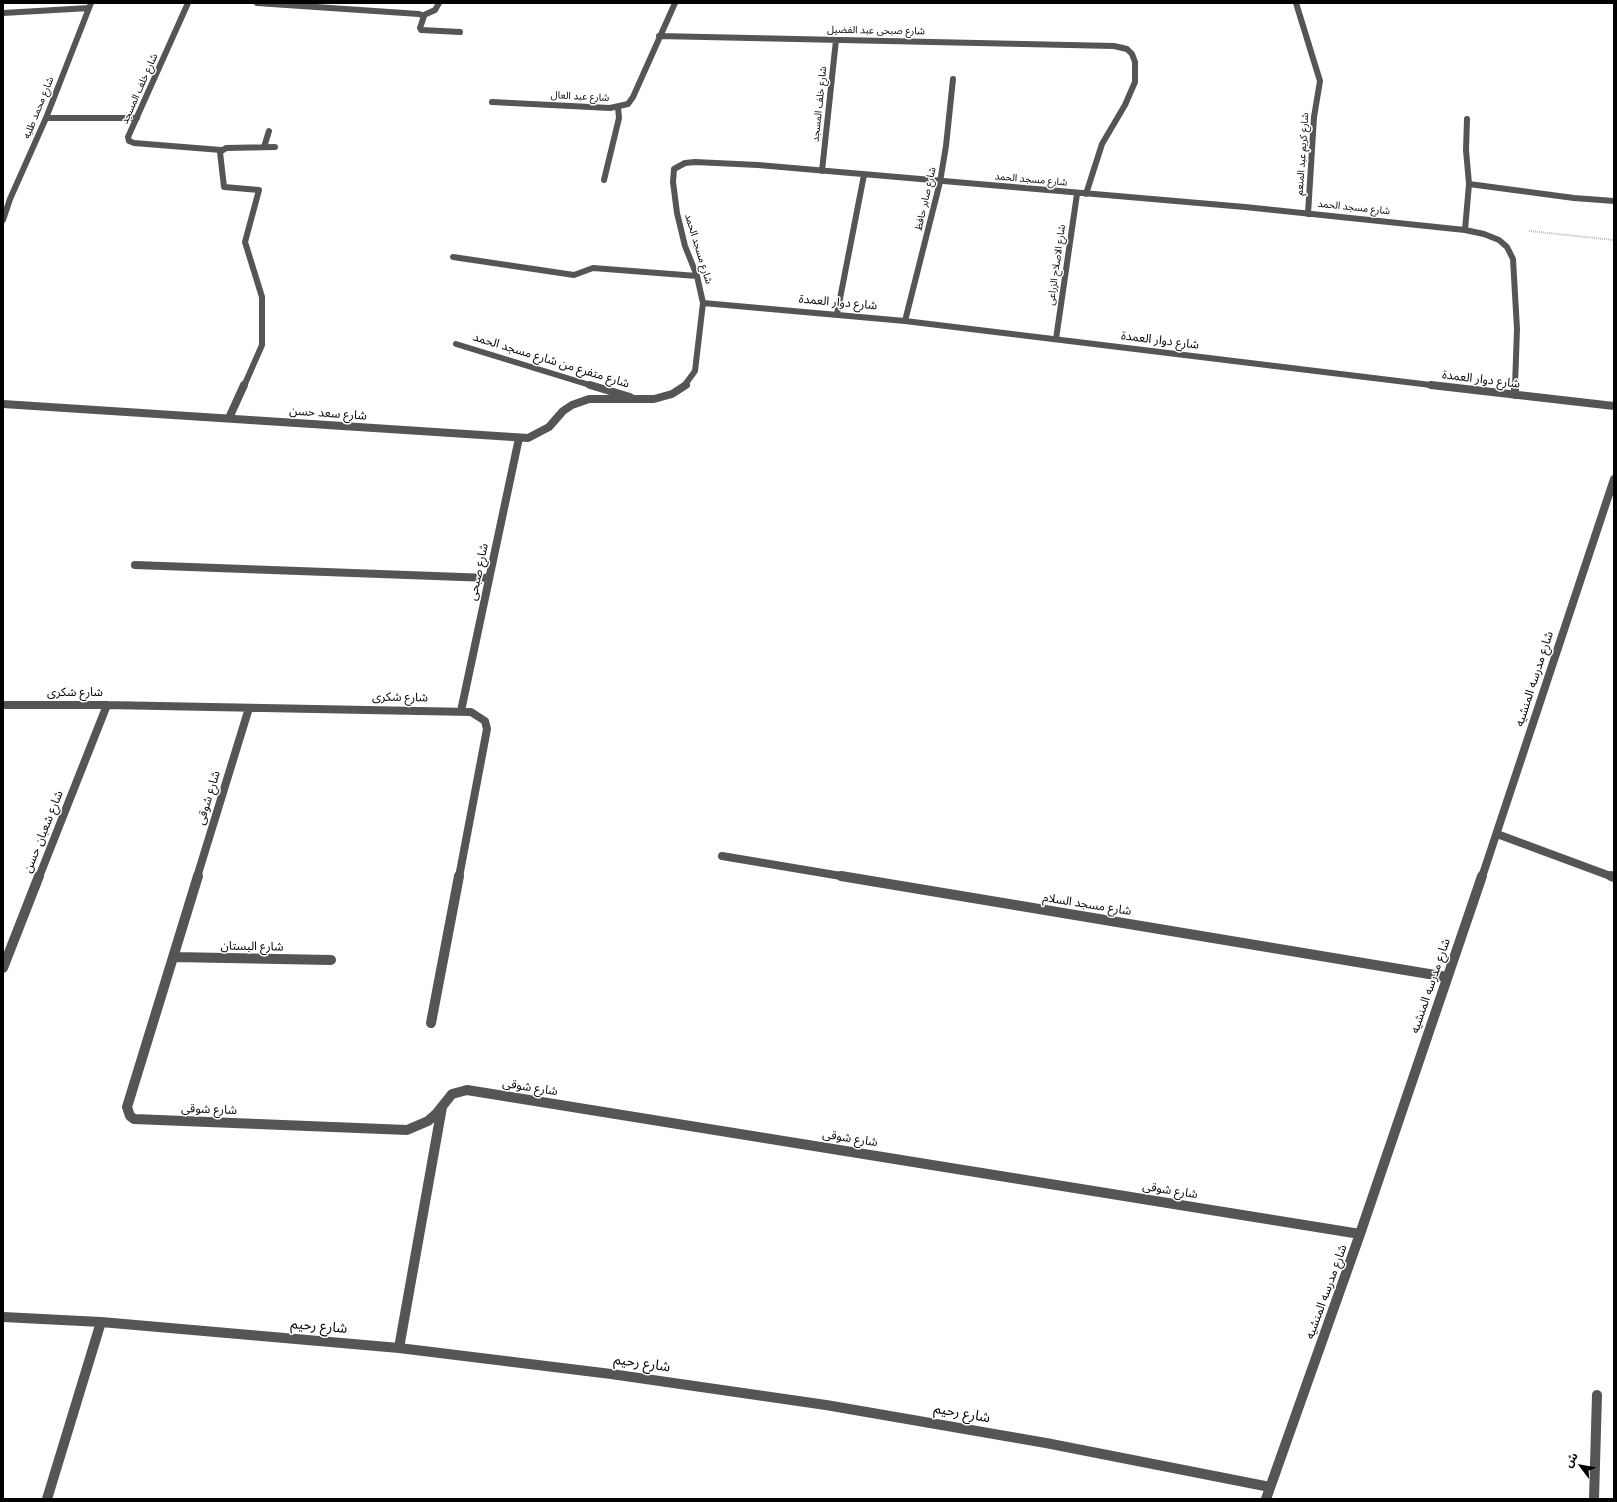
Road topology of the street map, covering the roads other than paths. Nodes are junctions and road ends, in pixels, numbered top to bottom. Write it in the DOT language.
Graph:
graph roads {
  1 [pos="188,3"];
  2 [pos="257,3"];
  3 [pos="439,3"];
  4 [pos="675,3"];
  5 [pos="1296,3"];
  6 [pos="90,6"];
  7 [pos="3,13"];
  8 [pos="424,15"];
  9 [pos="460,32"];
  10 [pos="659,36"];
  11 [pos="836,40"];
  12 [pos="953,79"];
  13 [pos="492,102"];
  14 [pos="618,107"];
  15 [pos="46,118"];
  16 [pos="136,118"];
  17 [pos="1467,119"];
  18 [pos="269,130"];
  19 [pos="264,147"];
  20 [pos="275,147"];
  21 [pos="221,150"];
  22 [pos="822,171"];
  23 [pos="864,175"];
  24 [pos="604,180"];
  25 [pos="940,182"];
  26 [pos="1469,184"];
  27 [pos="1077,194"];
  28 [pos="1086,194"];
  29 [pos="1614,201"];
  30 [pos="1308,214"];
  31 [pos="3,220"];
  32 [pos="1465,230"];
  33 [pos="453,257"];
  34 [pos="697,276"];
  35 [pos="702,303"];
  36 [pos="837,314"];
  37 [pos="905,320"];
  38 [pos="1056,339"];
  39 [pos="456,344"];
  40 [pos="1515,395"];
  41 [pos="639,400"];
  42 [pos="3,404"];
  43 [pos="1614,406"];
  44 [pos="229,418"];
  45 [pos="519,438"];
  46 [pos="1614,479"];
  47 [pos="135,564"];
  48 [pos="489,578"];
  49 [pos="3,705"];
  50 [pos="107,705"];
  51 [pos="249,708"];
  52 [pos="461,711"];
  53 [pos="1497,834"];
  54 [pos="722,856"];
  55 [pos="1614,877"];
  56 [pos="174,957"];
  57 [pos="331,960"];
  58 [pos="3,968"];
  59 [pos="1447,977"];
  60 [pos="431,1024"];
  61 [pos="442,1106"];
  62 [pos="1360,1234"];
  63 [pos="3,1317"];
  64 [pos="101,1322"];
  65 [pos="399,1348"];
  66 [pos="1597,1395"];
  67 [pos="1270,1487"];
  68 [pos="47,1499"];
  69 [pos="1266,1499"];
  70 [pos="1594,1499"];
  1 -- 16 [label="street, شارع خلف المسجد"];
  2 -- 8 [label="street"];
  3 -- 8 [label="street"];
  4 -- 10 [label="street"];
  5 -- 30 [label="street, شارع كريم عبد المنعم"];
  6 -- 7 [label="street"];
  6 -- 15 [label="street, شارع محمد طلبه"];
  8 -- 9 [label="street"];
  10 -- 11 [label="street, شارع صبحى عبد الفضيل"];
  10 -- 14 [label="street"];
  11 -- 22 [label="street, شارع خلف المسجد"];
  11 -- 28 [label="street, شارع صبحى عبد الفضيل"];
  12 -- 25 [label="street, شارع صابر حافظ"];
  13 -- 14 [label="street, شارع عبد العال"];
  14 -- 24 [label="street, شارع عبد العال"];
  15 -- 16 [label="street"];
  15 -- 31 [label="street, شارع محمد طلبه"];
  16 -- 21 [label="street, شارع خلف المسجد"];
  17 -- 26 [label="street"];
  18 -- 19 [label="street"];
  19 -- 20 [label="street"];
  19 -- 21 [label="street"];
  21 -- 44 [label="street"];
  22 -- 23 [label="street, شارع مسجد الحمد"];
  22 -- 34 [label="street, شارع مسجد الحمد"];
  23 -- 25 [label="street, شارع مسجد الحمد"];
  23 -- 36 [label="street"];
  25 -- 27 [label="street, شارع مسجد الحمد"];
  25 -- 37 [label="street, شارع صابر حافظ"];
  26 -- 29 [label="street"];
  26 -- 32 [label="street"];
  27 -- 28 [label="street, شارع مسجد الحمد"];
  27 -- 38 [label="street, شارع الاصلاح الزراعى"];
  28 -- 30 [label="street, شارع مسجد الحمد"];
  30 -- 32 [label="street, شارع مسجد الحمد"];
  32 -- 40 [label="street, شارع مسجد الحمد"];
  33 -- 34 [label="street"];
  34 -- 35 [label="street, شارع مسجد الحمد"];
  35 -- 36 [label="street, شارع دوار العمدة"];
  35 -- 41 [label="street, شارع مسجد الحمد"];
  36 -- 37 [label="street, شارع دوار العمدة"];
  37 -- 38 [label="street, شارع دوار العمدة"];
  38 -- 40 [label="street, شارع دوار العمدة"];
  39 -- 41 [label="street, شارع متفرع من شارع مسجد الحمد"];
  40 -- 43 [label="street, شارع دوار العمدة"];
  41 -- 45 [label="street, شارع سعد حسن"];
  42 -- 44 [label="street, شارع سعد حسن"];
  44 -- 45 [label="street, شارع سعد حسن"];
  45 -- 48 [label="street, شارع صبحى"];
  46 -- 53 [label="street, شارع مدرسه المنشيه"];
  47 -- 48 [label="street"];
  48 -- 52 [label="street, شارع صبحى"];
  49 -- 50 [label="street, شارع شكرى"];
  50 -- 51 [label="street, شارع شكرى"];
  50 -- 58 [label="street, شارع شعبان حسن"];
  51 -- 52 [label="street, شارع شكرى"];
  51 -- 56 [label="street, شارع شوقى"];
  52 -- 60 [label="street, شارع شكرى"];
  53 -- 55 [label="street"];
  53 -- 59 [label="street, شارع مدرسه المنشيه"];
  54 -- 59 [label="street, شارع مسجد السلام"];
  56 -- 57 [label="street, شارع البستان"];
  56 -- 61 [label="street, شارع شوقى"];
  59 -- 62 [label="street, شارع مدرسه المنشيه"];
  61 -- 62 [label="street, شارع شوقى"];
  61 -- 65 [label="street"];
  62 -- 67 [label="street, شارع مدرسه المنشيه"];
  63 -- 64 [label="street, شارع رحيم"];
  64 -- 65 [label="street, شارع رحيم"];
  64 -- 68 [label="street"];
  65 -- 67 [label="street, شارع رحيم"];
  66 -- 70 [label="street"];
  67 -- 69 [label="street, شارع مدرسه المنشيه"];
}
